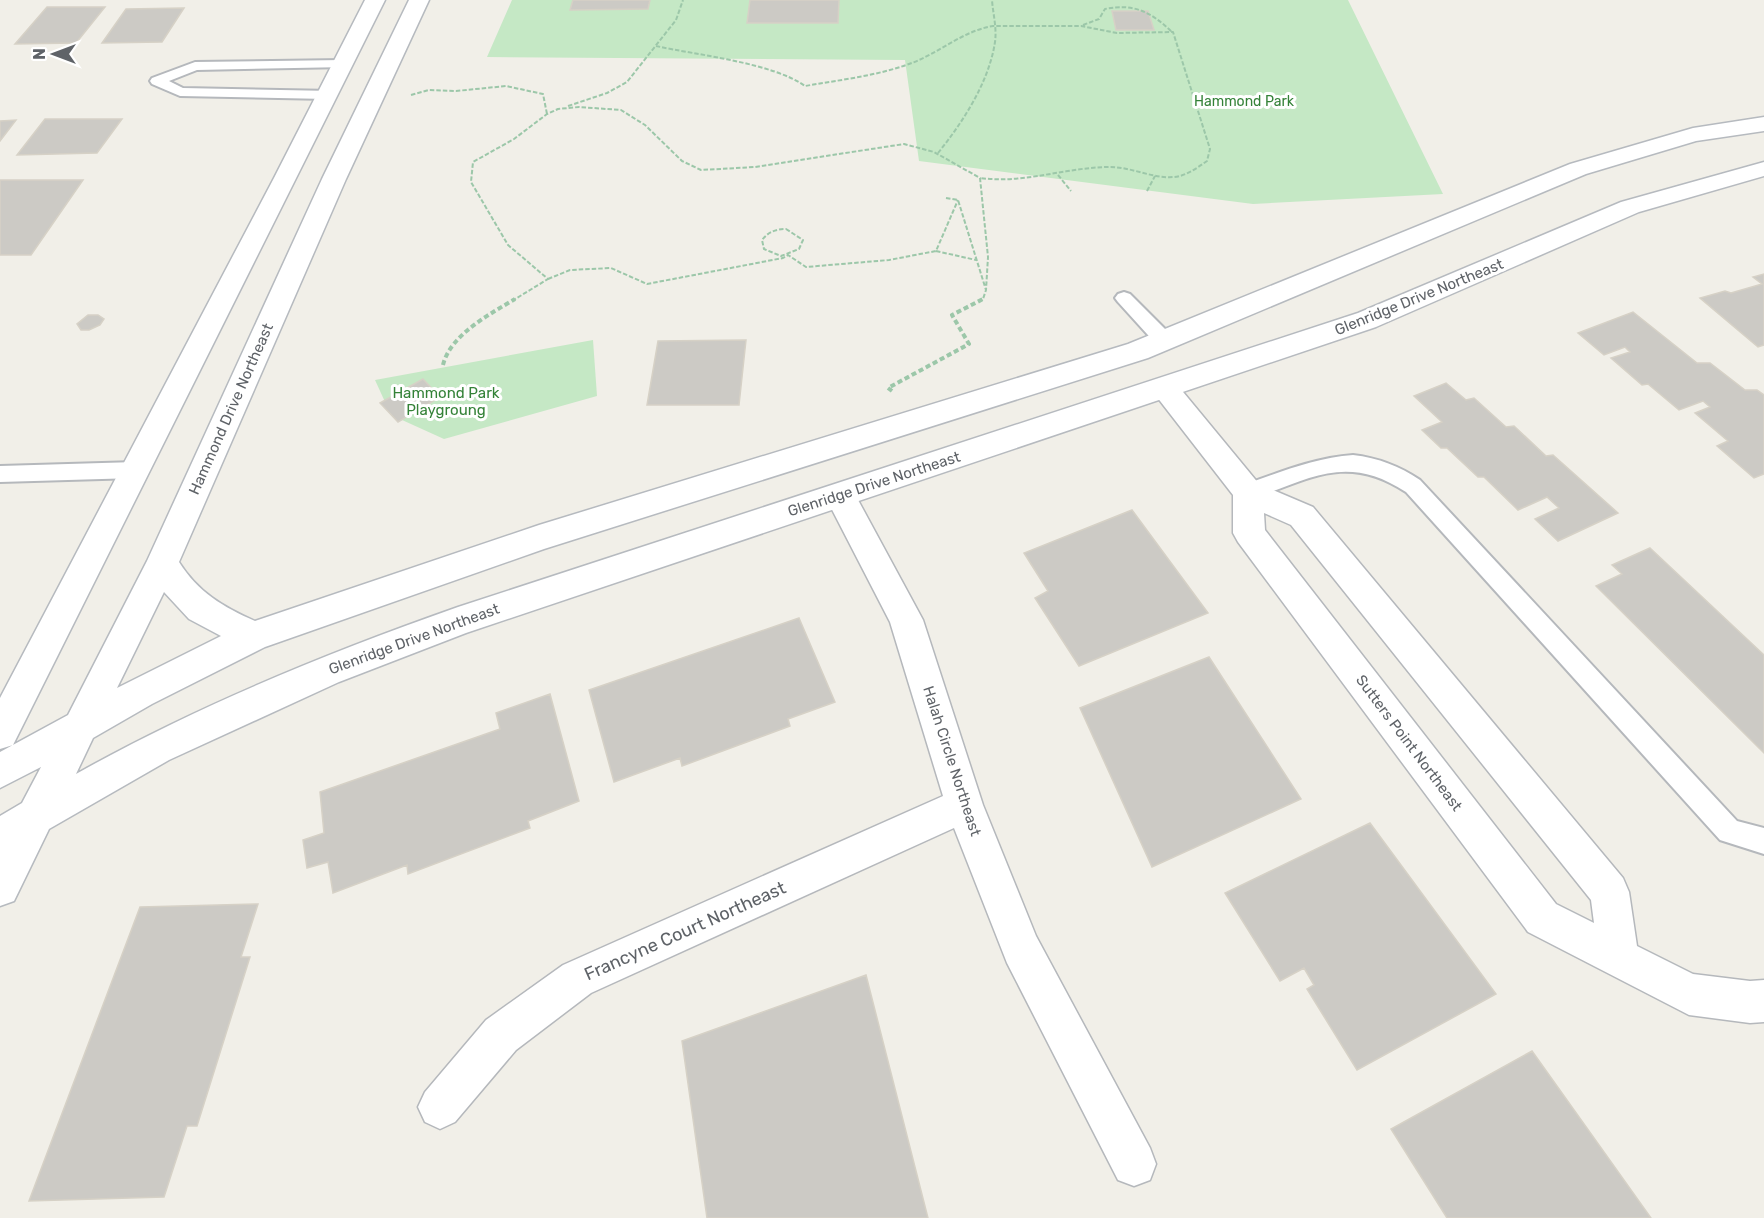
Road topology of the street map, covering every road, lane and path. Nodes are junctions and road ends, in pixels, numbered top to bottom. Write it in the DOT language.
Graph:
graph roads {
  1 [pos="375,0"];
  2 [pos="419,0"];
  3 [pos="683,0"];
  4 [pos="992,0"];
  5 [pos="993,26"];
  6 [pos="1081,26"];
  7 [pos="1173,32"];
  8 [pos="656,46"];
  9 [pos="343,64"];
  10 [pos="328,94"];
  11 [pos="406,96"];
  12 [pos="558,109"];
  13 [pos="547,114"];
  14 [pos="1764,124"];
  15 [pos="938,153"];
  16 [pos="1764,169"];
  17 [pos="1058,175"];
  18 [pos="1155,176"];
  19 [pos="980,178"];
  20 [pos="1071,191"];
  21 [pos="1147,191"];
  22 [pos="946,198"];
  23 [pos="958,200"];
  24 [pos="936,251"];
  25 [pos="788,255"];
  26 [pos="977,260"];
  27 [pos="548,279"];
  28 [pos="986,290"];
  29 [pos="1124,298"];
  30 [pos="1164,340"];
  31 [pos="443,365"];
  32 [pos="1164,388"];
  33 [pos="896,394"];
  34 [pos="136,470"];
  35 [pos="0,474"];
  36 [pos="1248,492"];
  37 [pos="840,496"];
  38 [pos="162,563"];
  39 [pos="254,636"];
  40 [pos="81,724"];
  41 [pos="0,733"];
  42 [pos="0,771"];
  43 [pos="964,805"];
  44 [pos="36,816"];
  45 [pos="0,836"];
  46 [pos="1764,841"];
  47 [pos="0,887"];
  48 [pos="1619,957"];
  49 [pos="1764,1001"];
  50 [pos="440,1107"];
  51 [pos="1134,1164"];
  1 -- 9 [label="main road"];
  2 -- 38 [label="main road, Hammond Drive Northeast"];
  3 -- 8 [label="path"];
  4 -- 5 [label="path"];
  5 -- 6 [label="path"];
  5 -- 8 [label="path"];
  5 -- 15 [label="path"];
  6 -- 7 [label="path"];
  6 -- 7 [label="path"];
  7 -- 18 [label="path"];
  8 -- 12 [label="path"];
  9 -- 10 [label="main road"];
  9 -- 10 [label="lane"];
  10 -- 34 [label="main road"];
  11 -- 13 [label="path"];
  12 -- 13 [label="path"];
  12 -- 15 [label="path"];
  13 -- 27 [label="path"];
  14 -- 30 [label="main road"];
  15 -- 19 [label="path"];
  16 -- 32 [label="main road, Glenridge Drive Northeast"];
  17 -- 18 [label="path"];
  17 -- 19 [label="path"];
  17 -- 20 [label="path"];
  18 -- 21 [label="path"];
  19 -- 28 [label="path"];
  22 -- 23 [label="path"];
  23 -- 24 [label="path"];
  23 -- 26 [label="path"];
  24 -- 25 [label="path"];
  24 -- 26 [label="path"];
  25 -- 25 [label="path"];
  25 -- 27 [label="path"];
  26 -- 28 [label="path"];
  27 -- 31 [label="path"];
  28 -- 33 [label="path"];
  29 -- 30 [label="lane"];
  30 -- 39 [label="main road"];
  32 -- 36 [label="main road"];
  32 -- 37 [label="main road, Glenridge Drive Northeast"];
  34 -- 35 [label="lane"];
  34 -- 41 [label="main road"];
  36 -- 46 [label="lane"];
  36 -- 48 [label="main road"];
  36 -- 48 [label="main road, Sutters Point Northeast"];
  37 -- 43 [label="main road, Halah Circle Northeast"];
  37 -- 44 [label="main road, Glenridge Drive Northeast"];
  38 -- 39 [label="main road"];
  38 -- 40 [label="main road, Hammond Drive Northeast"];
  39 -- 40 [label="main road"];
  40 -- 42 [label="main road"];
  40 -- 44 [label="main road, Hammond Drive Northeast"];
  43 -- 50 [label="main road, Francyne Court Northeast"];
  43 -- 51 [label="main road, Halah Circle Northeast"];
  44 -- 45 [label="main road, Glenridge Drive Northeast"];
  44 -- 47 [label="main road, Hammond Drive Northeast"];
  48 -- 49 [label="main road, Sutters Point Northeast"];
}
